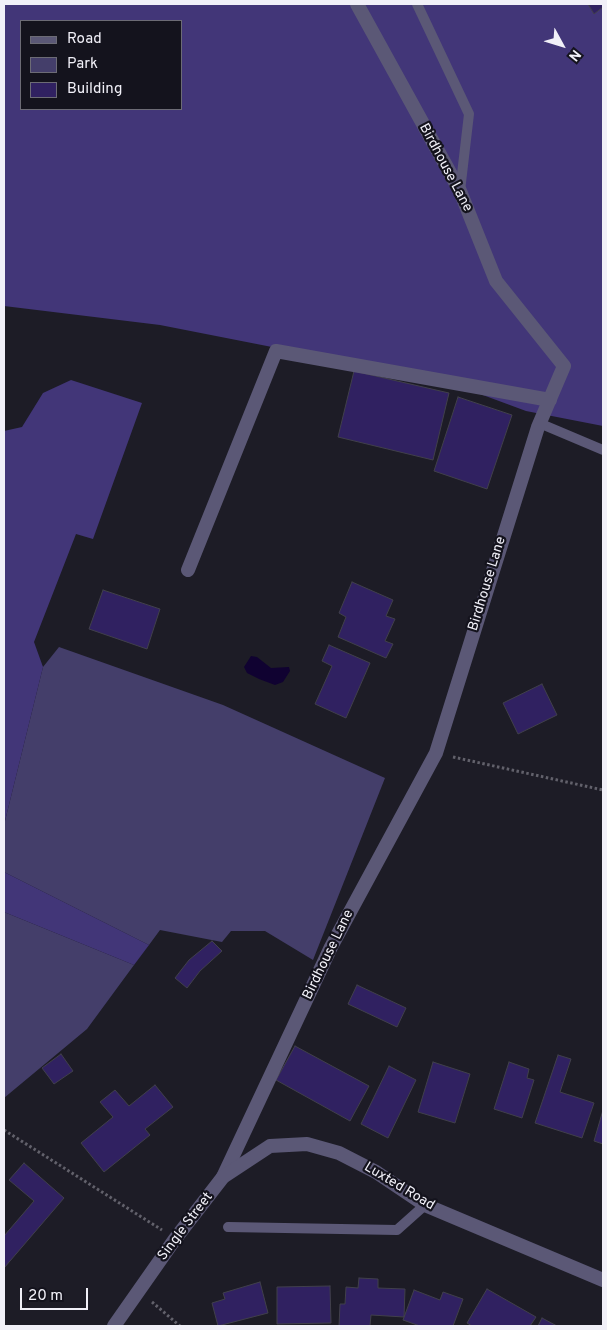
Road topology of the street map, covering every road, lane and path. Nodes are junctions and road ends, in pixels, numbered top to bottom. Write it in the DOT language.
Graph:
graph roads {
  1 [pos="357,4"];
  2 [pos="417,4"];
  3 [pos="460,191"];
  4 [pos="550,400"];
  5 [pos="539,423"];
  6 [pos="603,450"];
  7 [pos="188,570"];
  8 [pos="436,753"];
  9 [pos="603,790"];
  10 [pos="4,1130"];
  11 [pos="223,1177"];
  12 [pos="425,1205"];
  13 [pos="228,1227"];
  14 [pos="175,1239"];
  15 [pos="603,1280"];
  16 [pos="140,1291"];
  17 [pos="114,1326"];
  18 [pos="180,1326"];
  1 -- 3 [label="street, Birdhouse Lane"];
  2 -- 3 [label="lane"];
  3 -- 4 [label="street, Birdhouse Lane"];
  4 -- 5 [label="street, Birdhouse Lane"];
  4 -- 7 [label="street"];
  5 -- 6 [label="lane"];
  5 -- 8 [label="street, Birdhouse Lane"];
  8 -- 9 [label="path"];
  8 -- 11 [label="street, Birdhouse Lane"];
  10 -- 14 [label="path"];
  11 -- 12 [label="street, Luxted Road"];
  11 -- 14 [label="street, Single Street"];
  12 -- 13 [label="lane"];
  12 -- 15 [label="street, Luxted Road"];
  14 -- 16 [label="street, Single Street"];
  16 -- 17 [label="street, Single Street"];
  16 -- 18 [label="path"];
}
